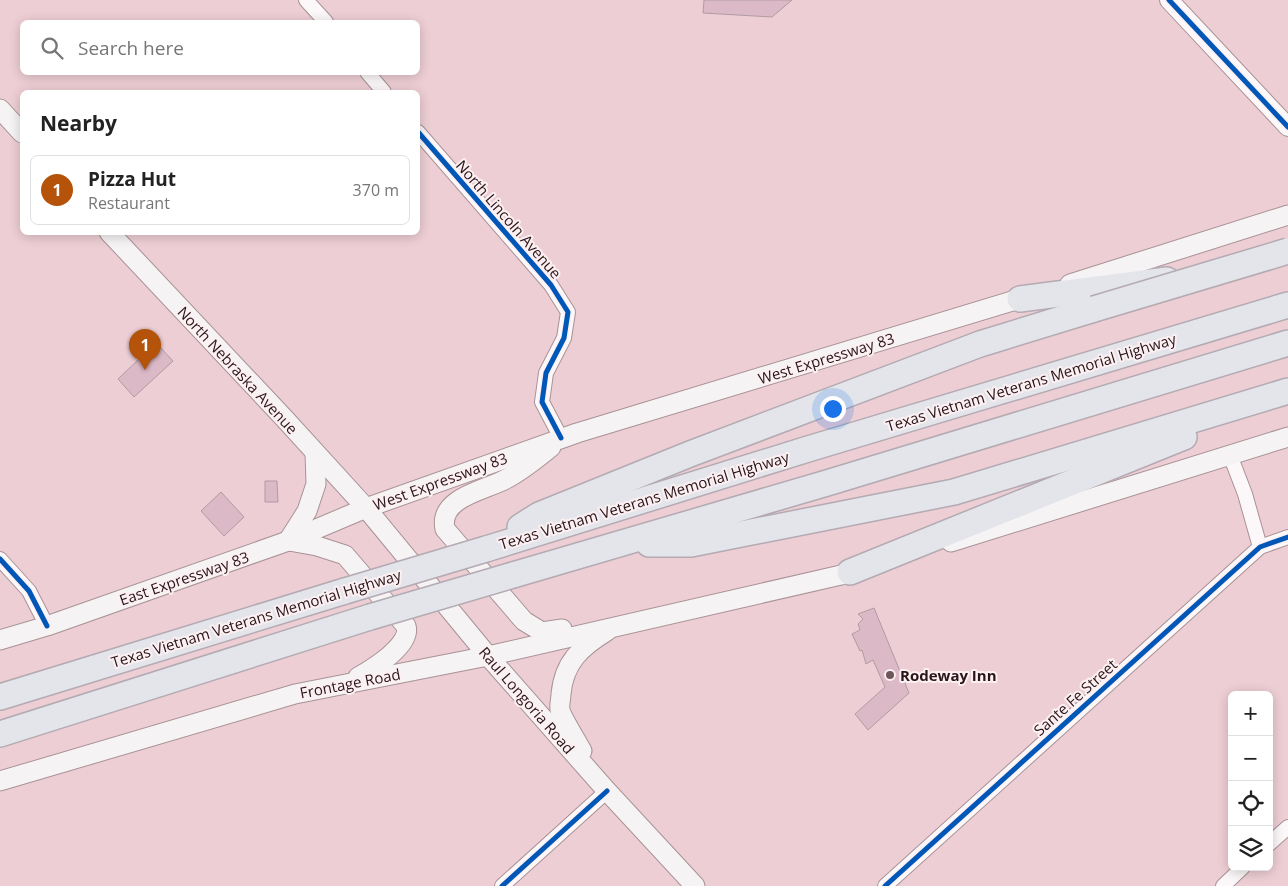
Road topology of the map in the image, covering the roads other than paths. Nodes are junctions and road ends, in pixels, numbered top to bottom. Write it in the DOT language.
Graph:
graph roads {
  1 [pos="306,0"];
  2 [pos="1169,0"];
  3 [pos="324,20"];
  4 [pos="370,75"];
  5 [pos="382,90"];
  6 [pos="0,109"];
  7 [pos="1288,127"];
  8 [pos="20,131"];
  9 [pos="420,134"];
  10 [pos="1288,215"];
  11 [pos="112,235"];
  12 [pos="1288,251"];
  13 [pos="1288,262"];
  14 [pos="1020,299"];
  15 [pos="1288,305"];
  16 [pos="1288,343"];
  17 [pos="1288,392"];
  18 [pos="1288,437"];
  19 [pos="561,438"];
  20 [pos="316,453"];
  21 [pos="1230,454"];
  22 [pos="366,508"];
  23 [pos="1288,537"];
  24 [pos="288,541"];
  25 [pos="616,545"];
  26 [pos="1260,547"];
  27 [pos="486,549"];
  28 [pos="0,559"];
  29 [pos="850,572"];
  30 [pos="248,620"];
  31 [pos="47,626"];
  32 [pos="617,626"];
  33 [pos="0,640"];
  34 [pos="488,656"];
  35 [pos="0,683"];
  36 [pos="346,684"];
  37 [pos="133,693"];
  38 [pos="0,697"];
  39 [pos="0,734"];
  40 [pos="0,744"];
  41 [pos="0,781"];
  42 [pos="602,786"];
  43 [pos="1288,827"];
  44 [pos="1273,840"];
  45 [pos="1240,871"];
  46 [pos="502,886"];
  47 [pos="695,886"];
  48 [pos="885,886"];
  49 [pos="1223,886"];
  1 -- 3 [label="street"];
  2 -- 7 [label="street"];
  4 -- 5 [label="street"];
  6 -- 8 [label="main road"];
  9 -- 19 [label="street, North Lincoln Avenue"];
  10 -- 14 [label="main road, West Expressway 83"];
  11 -- 20 [label="main road, North Nebraska Avenue"];
  12 -- 27 [label="highway, bridge"];
  13 -- 14 [label="highway"];
  14 -- 19 [label="main road, West Expressway 83"];
  15 -- 27 [label="highway, Texas Vietnam Veterans Memorial Highway"];
  16 -- 25 [label="highway"];
  17 -- 25 [label="highway"];
  17 -- 29 [label="highway"];
  18 -- 21 [label="main road"];
  19 -- 22 [label="main road, West Expressway 83"];
  19 -- 32 [label="main road"];
  20 -- 22 [label="main road, North Nebraska Avenue"];
  20 -- 24 [label="main road"];
  21 -- 26 [label="street"];
  21 -- 29 [label="main road"];
  22 -- 24 [label="main road, East Expressway 83"];
  22 -- 34 [label="main road, Raul Longoria Road"];
  23 -- 26 [label="street, Sante Fe Street"];
  24 -- 31 [label="main road, East Expressway 83"];
  24 -- 36 [label="main road"];
  25 -- 37 [label="highway, bridge"];
  26 -- 48 [label="street, Sante Fe Street"];
  27 -- 30 [label="highway, Texas Vietnam Veterans Memorial Highway, bridge"];
  28 -- 31 [label="street"];
  29 -- 32 [label="main road, Frontage Road"];
  30 -- 35 [label="highway"];
  30 -- 38 [label="highway, Texas Vietnam Veterans Memorial Highway"];
  31 -- 33 [label="main road, East Expressway 83"];
  32 -- 34 [label="main road, Frontage Road"];
  32 -- 42 [label="main road"];
  34 -- 36 [label="main road, Frontage Road"];
  34 -- 42 [label="main road, Raul Longoria Road"];
  36 -- 41 [label="main road, Frontage Road"];
  37 -- 39 [label="highway"];
  37 -- 40 [label="highway"];
  42 -- 46 [label="street"];
  42 -- 47 [label="main road, Raul Longoria Road"];
  43 -- 44 [label="street"];
  45 -- 49 [label="street"];
}
